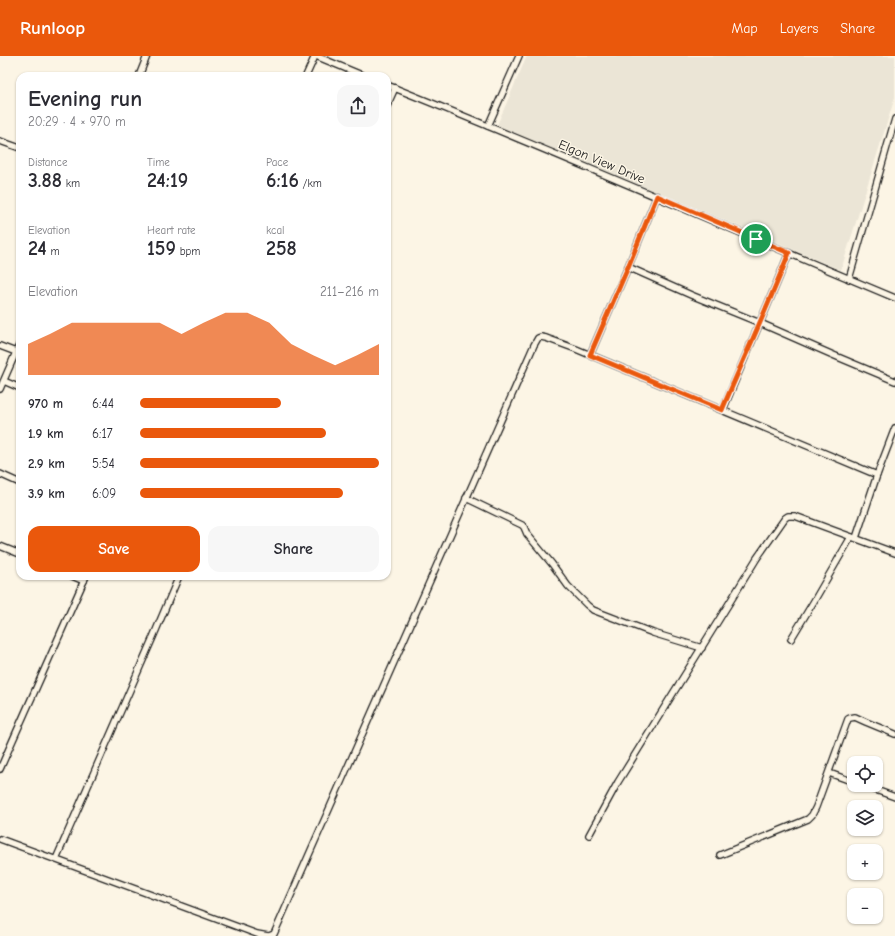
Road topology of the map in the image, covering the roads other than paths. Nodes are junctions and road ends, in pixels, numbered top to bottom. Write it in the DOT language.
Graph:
graph roads {
  1 [pos="147,56"];
  2 [pos="315,56"];
  3 [pos="519,56"];
  4 [pos="141,72"];
  5 [pos="308,72"];
  6 [pos="354,72"];
  7 [pos="391,86"];
  8 [pos="395,88"];
  9 [pos="391,97"];
  10 [pos="895,119"];
  11 [pos="488,126"];
  12 [pos="0,141"];
  13 [pos="16,147"];
  14 [pos="657,196"];
  15 [pos="789,253"];
  16 [pos="628,267"];
  17 [pos="850,279"];
  18 [pos="895,298"];
  19 [pos="760,323"];
  20 [pos="0,346"];
  21 [pos="16,352"];
  22 [pos="590,355"];
  23 [pos="4,381"];
  24 [pos="895,381"];
  25 [pos="16,386"];
  26 [pos="0,389"];
  27 [pos="722,410"];
  28 [pos="895,428"];
  29 [pos="0,474"];
  30 [pos="877,475"];
  31 [pos="16,481"];
  32 [pos="466,498"];
  33 [pos="853,537"];
  34 [pos="0,546"];
  35 [pos="16,552"];
  36 [pos="895,553"];
  37 [pos="85,580"];
  38 [pos="177,580"];
  39 [pos="790,638"];
  40 [pos="702,648"];
  41 [pos="895,734"];
  42 [pos="0,769"];
  43 [pos="829,773"];
  44 [pos="847,779"];
  45 [pos="881,792"];
  46 [pos="895,797"];
  47 [pos="589,835"];
  48 [pos="0,838"];
  49 [pos="720,855"];
  50 [pos="56,859"];
  51 [pos="257,935"];
  52 [pos="269,936"];
  1 -- 4 [label="street"];
  2 -- 5 [label="street"];
  2 -- 6 [label="street"];
  3 -- 11 [label="street"];
  7 -- 8 [label="street, Elgon View Drive"];
  8 -- 9 [label="street"];
  8 -- 11 [label="street, Elgon View Drive"];
  10 -- 17 [label="street"];
  11 -- 14 [label="street, Elgon View Drive"];
  12 -- 13 [label="street"];
  14 -- 15 [label="street, Elgon View Drive"];
  14 -- 16 [label="street"];
  15 -- 17 [label="street, Elgon View Drive"];
  15 -- 19 [label="street"];
  16 -- 19 [label="street"];
  16 -- 22 [label="street"];
  17 -- 18 [label="street, Elgon View Drive"];
  19 -- 24 [label="street"];
  19 -- 27 [label="street"];
  20 -- 21 [label="street"];
  21 -- 23 [label="street"];
  22 -- 27 [label="street"];
  22 -- 32 [label="street"];
  23 -- 25 [label="street"];
  23 -- 26 [label="street"];
  27 -- 30 [label="street"];
  28 -- 30 [label="street"];
  29 -- 31 [label="street"];
  30 -- 33 [label="street"];
  32 -- 40 [label="street"];
  32 -- 52 [label="street"];
  33 -- 36 [label="street"];
  33 -- 39 [label="street"];
  33 -- 40 [label="street"];
  34 -- 35 [label="street"];
  37 -- 42 [label="street"];
  38 -- 50 [label="street"];
  40 -- 47 [label="street"];
  41 -- 43 [label="street"];
  43 -- 44 [label="street"];
  43 -- 49 [label="street"];
  45 -- 46 [label="street"];
  48 -- 50 [label="street"];
  50 -- 51 [label="street"];
  51 -- 52 [label="street"];
}
